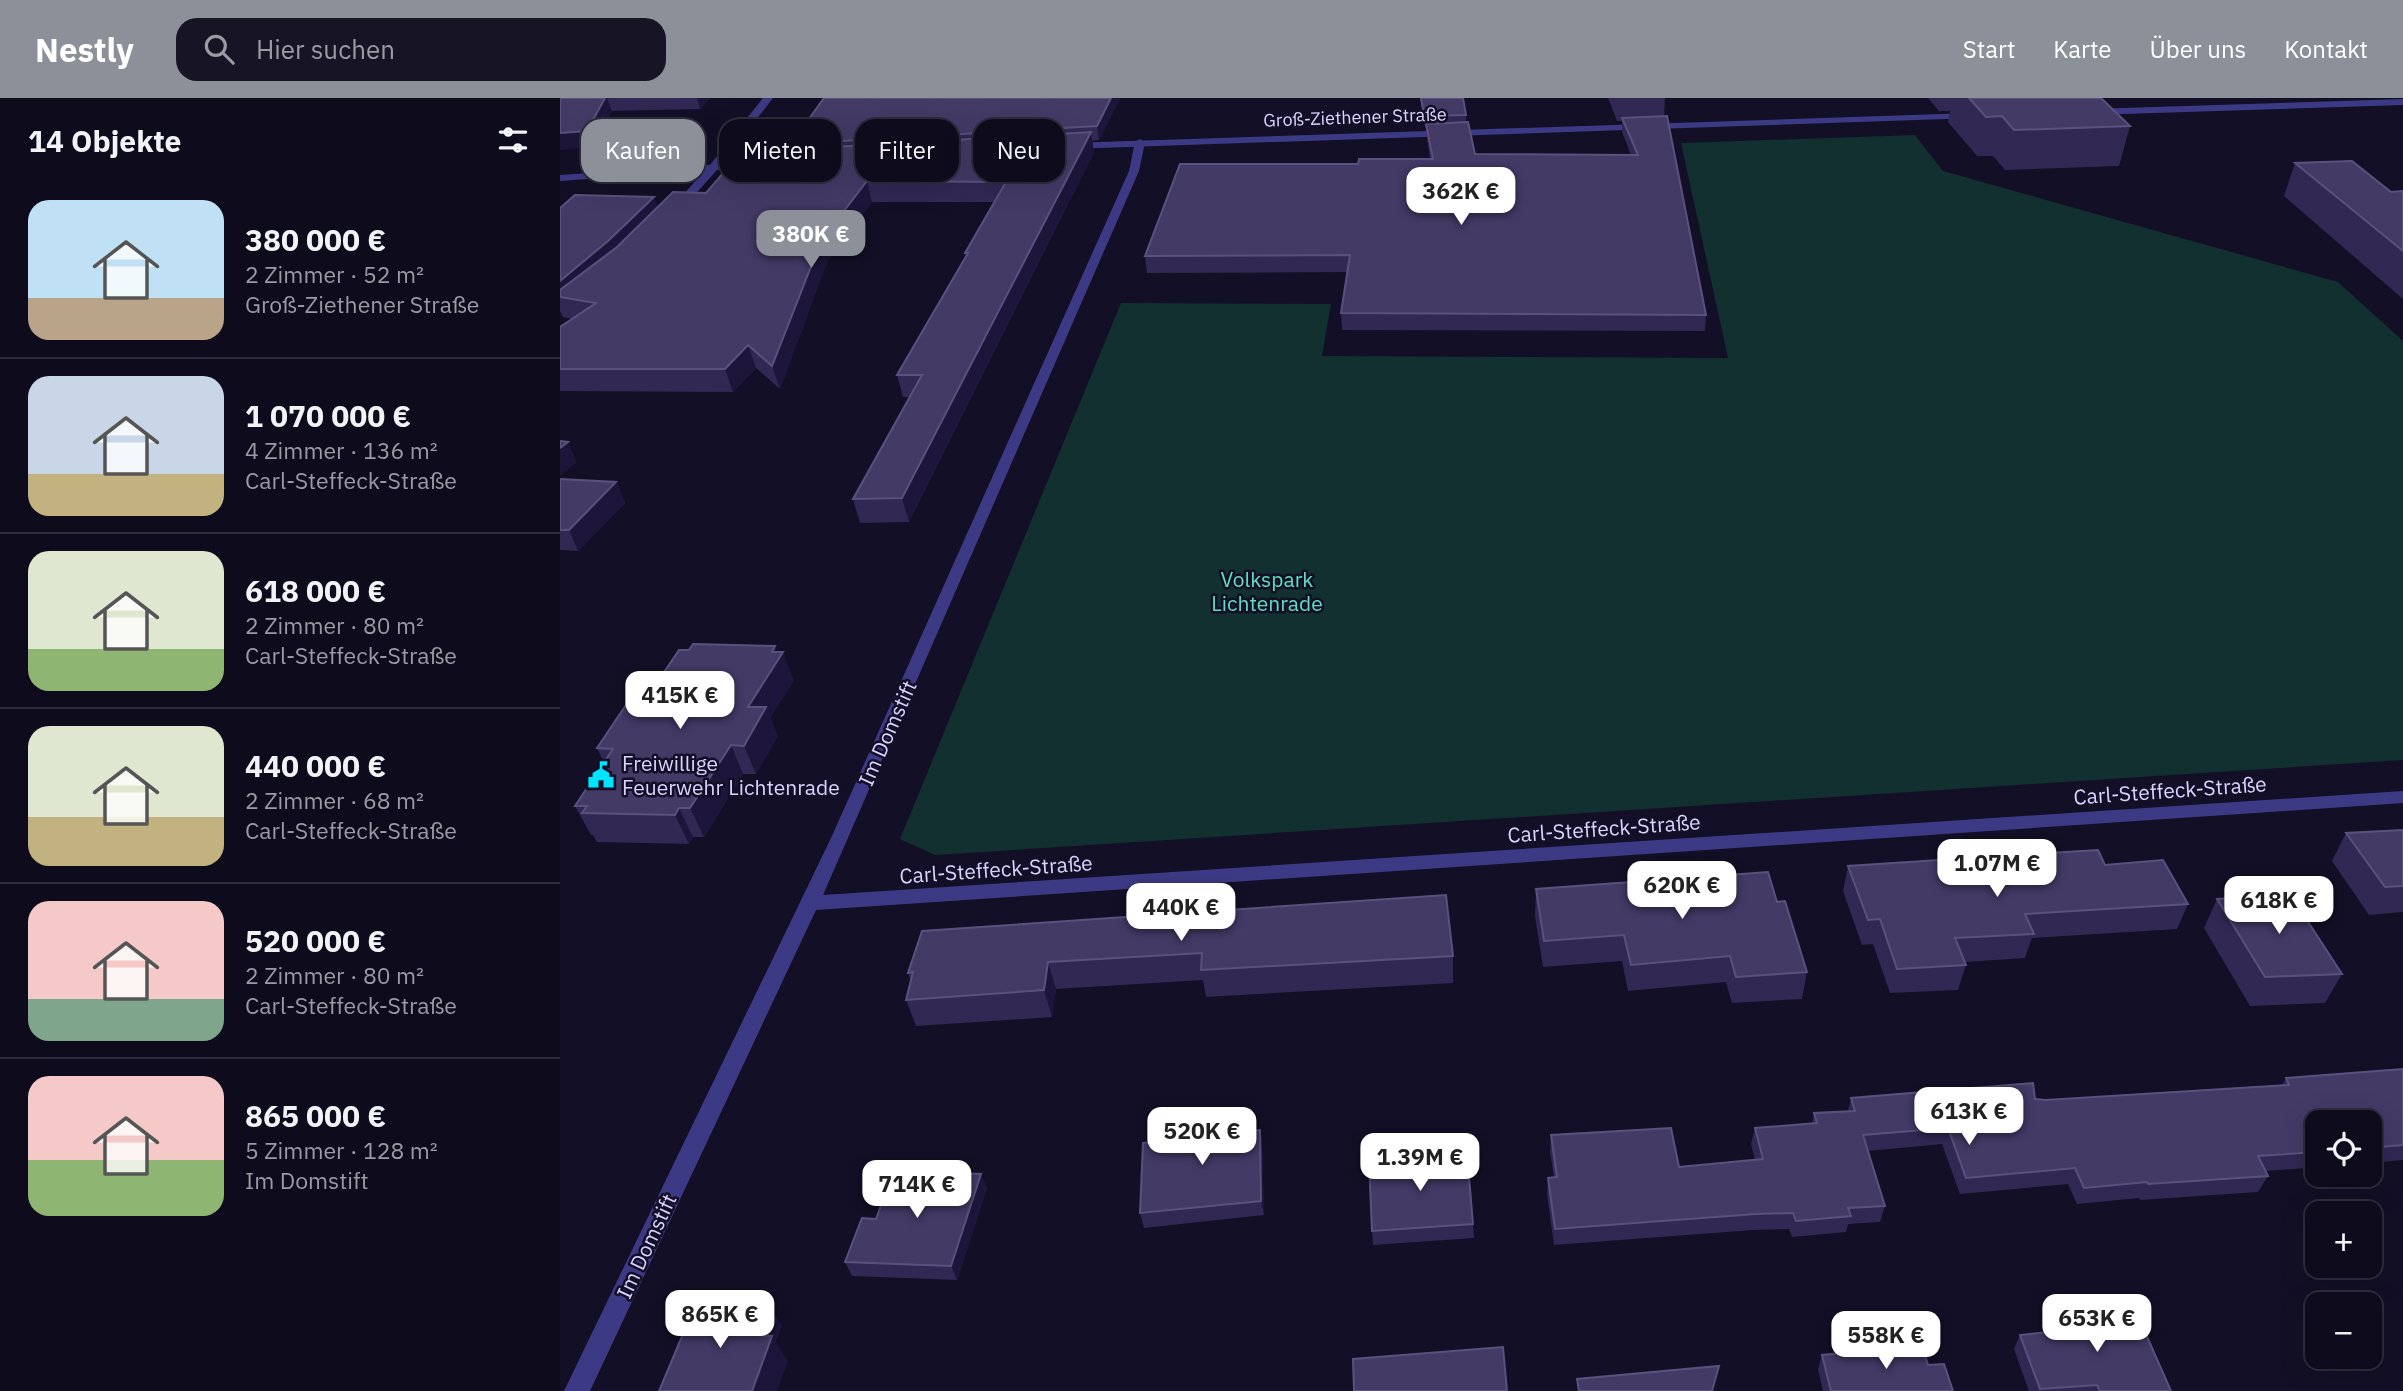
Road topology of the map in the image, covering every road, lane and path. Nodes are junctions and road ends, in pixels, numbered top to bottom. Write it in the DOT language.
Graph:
graph roads {
  1 [pos="768,98"];
  2 [pos="2403,102"];
  3 [pos="2084,113"];
  4 [pos="1990,116"];
  5 [pos="1140,142"];
  6 [pos="1065,146"];
  7 [pos="714,167"];
  8 [pos="719,167"];
  9 [pos="560,178"];
  10 [pos="665,219"];
  11 [pos="2403,797"];
  12 [pos="808,903"];
  13 [pos="577,1391"];
  1 -- 7 [label="street"];
  2 -- 3 [label="street"];
  4 -- 5 [label="street, Groß-Ziethener Straße"];
  5 -- 6 [label="street, Groß-Ziethener Straße"];
  5 -- 12 [label="street, Im Domstift"];
  7 -- 8 [label="street"];
  7 -- 9 [label="street"];
  7 -- 10 [label="street"];
  11 -- 12 [label="street, Carl-Steffeck-Straße"];
  12 -- 13 [label="street, Im Domstift"];
}
